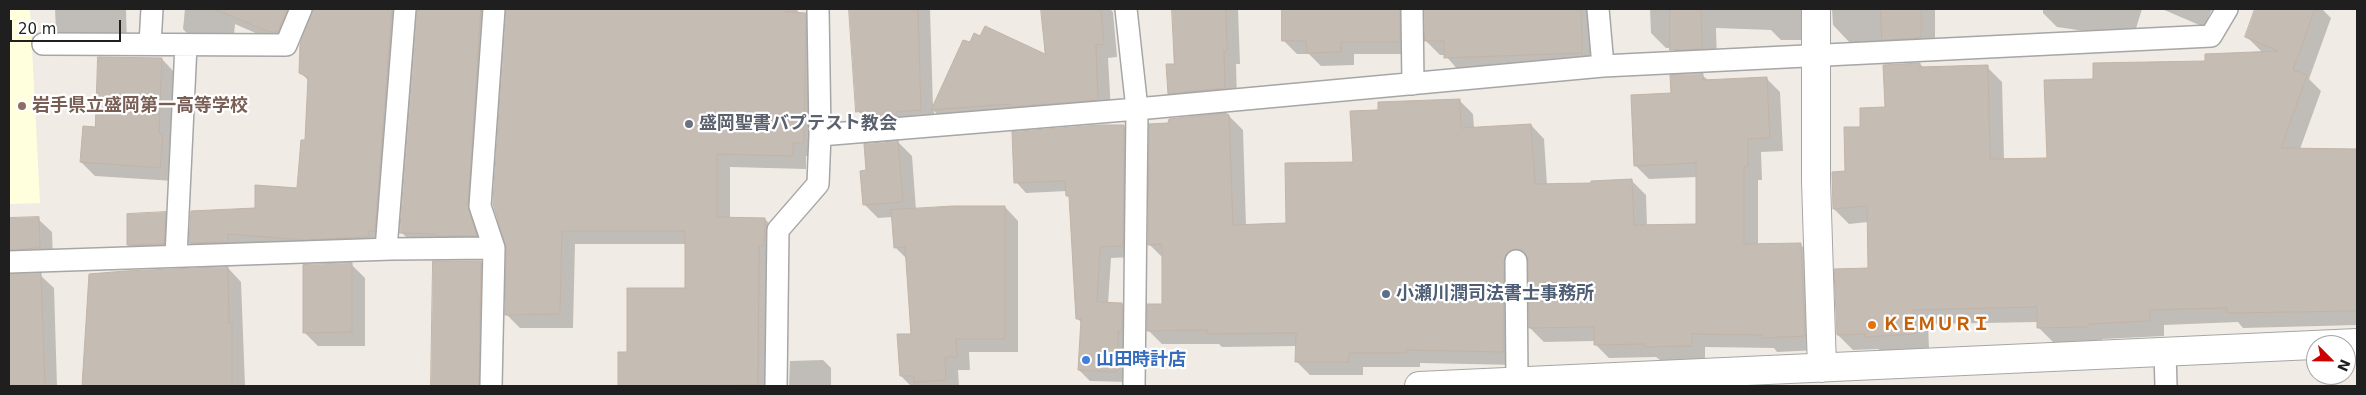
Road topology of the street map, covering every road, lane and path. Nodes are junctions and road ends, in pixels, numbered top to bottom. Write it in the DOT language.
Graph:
graph roads {
  1 [pos="152,9"];
  2 [pos="302,9"];
  3 [pos="405,9"];
  4 [pos="494,9"];
  5 [pos="818,9"];
  6 [pos="1126,9"];
  7 [pos="1412,9"];
  8 [pos="1598,9"];
  9 [pos="1816,9"];
  10 [pos="2227,9"];
  11 [pos="43,44"];
  12 [pos="150,44"];
  13 [pos="186,45"];
  14 [pos="1816,56"];
  15 [pos="1603,66"];
  16 [pos="1413,84"];
  17 [pos="1137,109"];
  18 [pos="820,135"];
  19 [pos="494,248"];
  20 [pos="386,249"];
  21 [pos="176,256"];
  22 [pos="9,262"];
  23 [pos="1516,262"];
  24 [pos="2357,343"];
  25 [pos="2165,352"];
  26 [pos="1822,368"];
  27 [pos="1517,382"];
  28 [pos="491,386"];
  29 [pos="776,386"];
  30 [pos="1134,386"];
  31 [pos="1419,386"];
  32 [pos="2166,386"];
  1 -- 12 [label="lane"];
  2 -- 13 [label="lane"];
  3 -- 20 [label="lane"];
  4 -- 19 [label="lane"];
  5 -- 18 [label="lane"];
  6 -- 17 [label="lane"];
  7 -- 16 [label="lane"];
  8 -- 15 [label="lane"];
  9 -- 14 [label="street"];
  10 -- 14 [label="lane"];
  11 -- 12 [label="lane"];
  12 -- 13 [label="lane"];
  13 -- 21 [label="lane"];
  14 -- 15 [label="lane"];
  14 -- 26 [label="street"];
  15 -- 16 [label="lane"];
  16 -- 17 [label="lane"];
  17 -- 18 [label="lane"];
  17 -- 30 [label="lane"];
  18 -- 29 [label="lane"];
  19 -- 20 [label="lane"];
  19 -- 28 [label="lane"];
  20 -- 21 [label="lane"];
  21 -- 22 [label="lane"];
  23 -- 27 [label="lane"];
  24 -- 25 [label="street"];
  25 -- 26 [label="street"];
  25 -- 32 [label="lane"];
  26 -- 27 [label="street"];
  27 -- 31 [label="street"];
}
